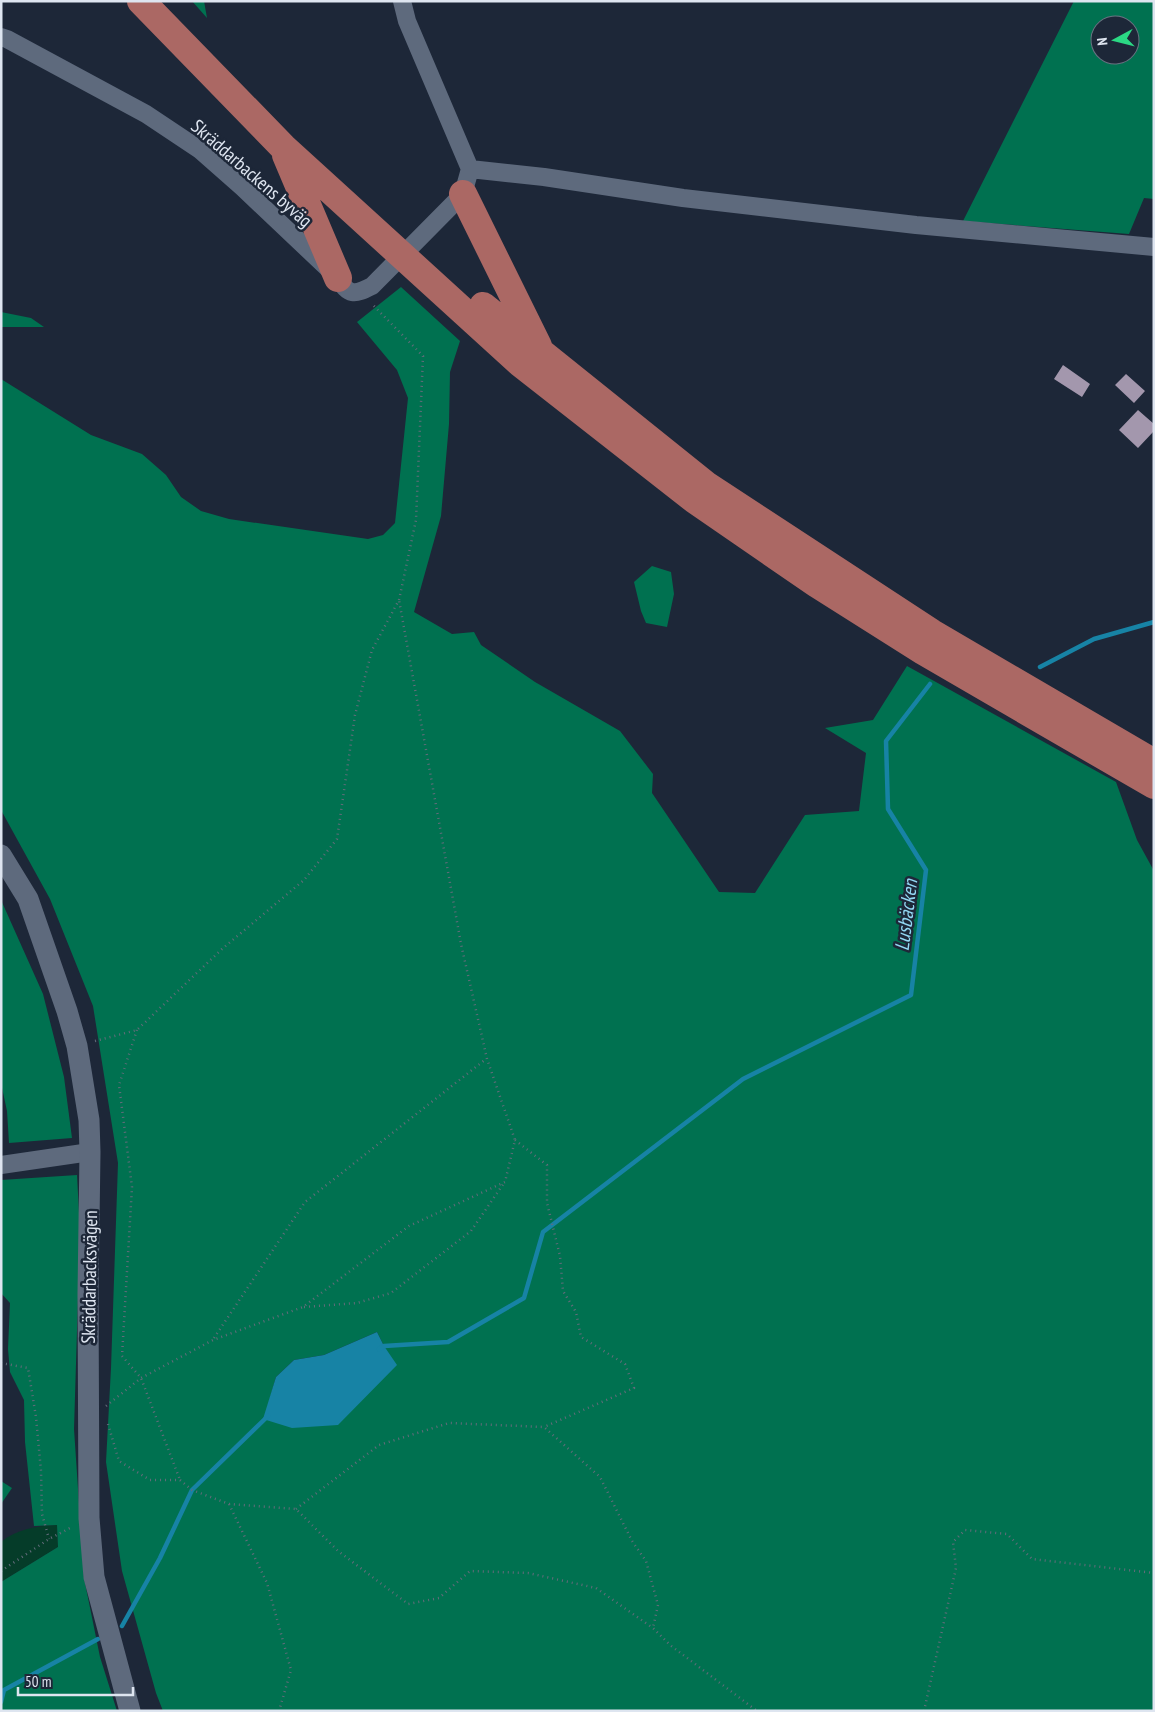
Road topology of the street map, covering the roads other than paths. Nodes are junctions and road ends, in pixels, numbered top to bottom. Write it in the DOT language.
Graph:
graph roads {
  1 [pos="141,1"];
  2 [pos="161,1"];
  3 [pos="402,1"];
  4 [pos="1,37"];
  5 [pos="283,147"];
  6 [pos="467,182"];
  7 [pos="1154,247"];
  8 [pos="407,251"];
  9 [pos="349,285"];
  10 [pos="542,354"];
  11 [pos="1154,763"];
  12 [pos="1154,785"];
  13 [pos="1,855"];
  14 [pos="90,1152"];
  15 [pos="1,1165"];
  16 [pos="130,1711"];
  1 -- 5 [label="highway"];
  2 -- 8 [label="highway"];
  3 -- 6 [label="street"];
  4 -- 9 [label="street, Skräddarbackens byväg"];
  5 -- 8 [label="highway"];
  5 -- 9 [label="highway"];
  6 -- 7 [label="street"];
  6 -- 8 [label="street"];
  6 -- 10 [label="highway"];
  8 -- 9 [label="street"];
  8 -- 10 [label="highway"];
  8 -- 12 [label="highway"];
  10 -- 11 [label="highway"];
  13 -- 14 [label="street, Skräddarbacksvägen"];
  14 -- 15 [label="street"];
  14 -- 16 [label="street, Skräddarbacksvägen"];
}
